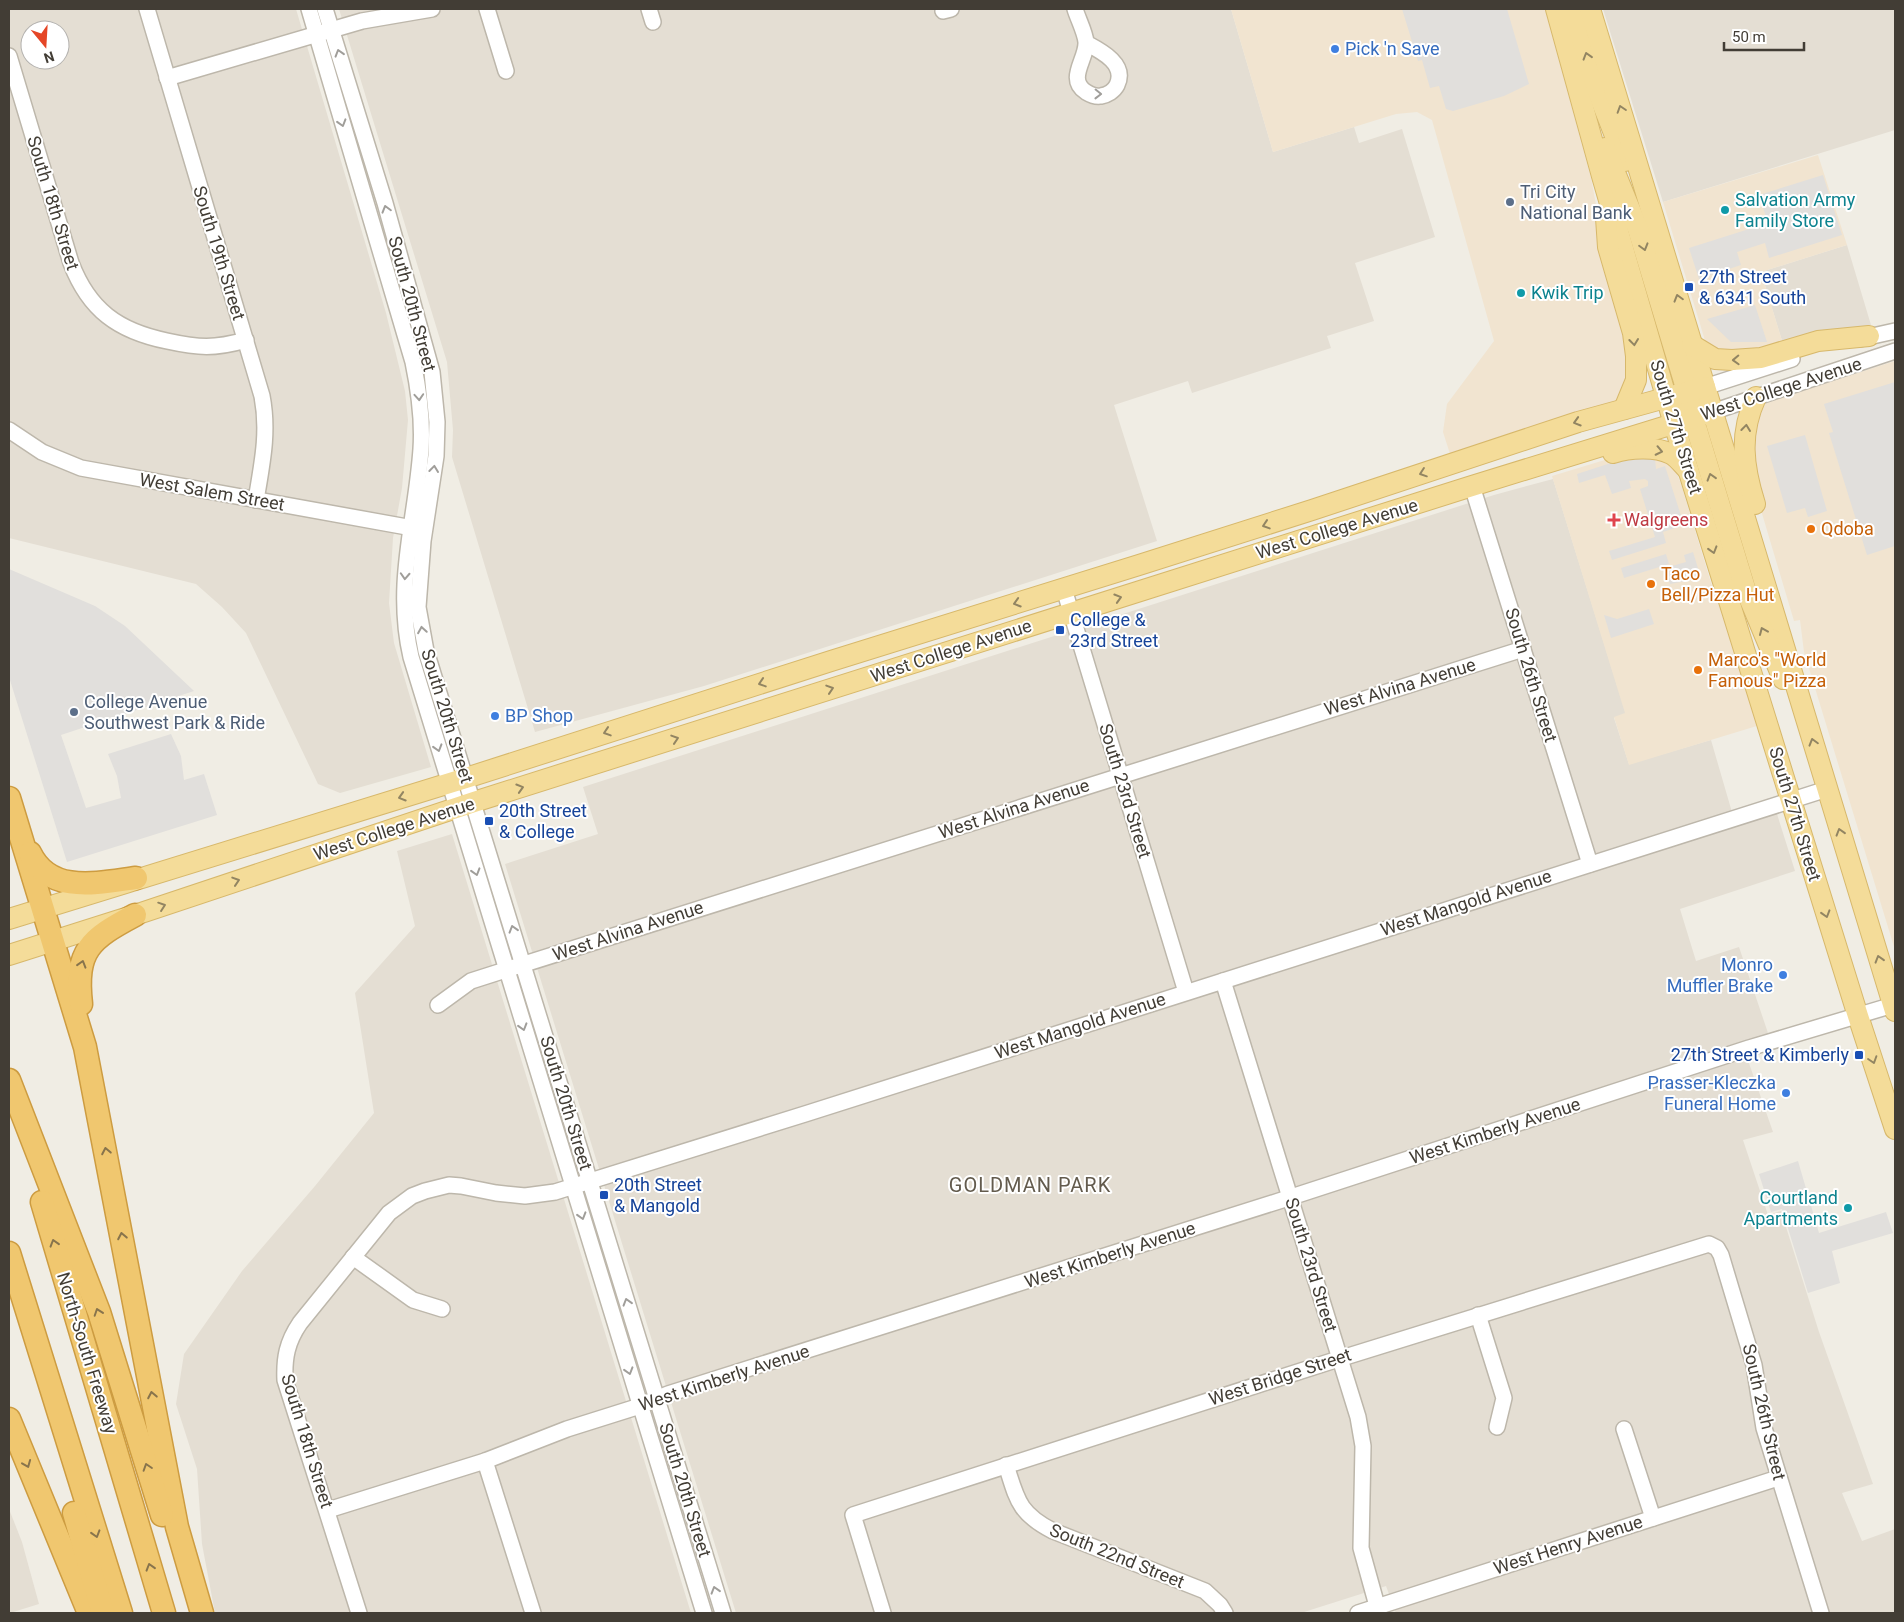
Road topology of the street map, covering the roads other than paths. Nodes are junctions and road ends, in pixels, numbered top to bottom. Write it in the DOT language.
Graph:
graph roads {
  1 [pos="147,9"];
  2 [pos="309,9"];
  3 [pos="325,9"];
  4 [pos="432,9"];
  5 [pos="487,9"];
  6 [pos="1075,9"];
  7 [pos="1556,9"];
  8 [pos="1573,9"];
  9 [pos="1590,9"];
  10 [pos="332,30"];
  11 [pos="316,34"];
  12 [pos="1086,43"];
  13 [pos="9,56"];
  14 [pos="506,71"];
  15 [pos="167,78"];
  16 [pos="1579,89"];
  17 [pos="1602,176"];
  18 [pos="1648,196"];
  19 [pos="1895,331"];
  20 [pos="1869,336"];
  21 [pos="246,340"];
  22 [pos="1692,345"];
  23 [pos="1895,352"];
  24 [pos="1696,390"];
  25 [pos="1667,397"];
  26 [pos="1756,397"];
  27 [pos="1624,408"];
  28 [pos="1712,412"];
  29 [pos="1683,421"];
  30 [pos="9,430"];
  31 [pos="1688,470"];
  32 [pos="1481,483"];
  33 [pos="256,500"];
  34 [pos="417,528"];
  35 [pos="1064,589"];
  36 [pos="1071,613"];
  37 [pos="1523,649"];
  38 [pos="1793,671"];
  39 [pos="1802,704"];
  40 [pos="1120,776"];
  41 [pos="457,780"];
  42 [pos="1826,789"];
  43 [pos="9,798"];
  44 [pos="1791,800"];
  45 [pos="465,805"];
  46 [pos="16,820"];
  47 [pos="1590,864"];
  48 [pos="136,878"];
  49 [pos="42,908"];
  50 [pos="135,915"];
  51 [pos="9,919"];
  52 [pos="52,940"];
  53 [pos="9,955"];
  54 [pos="523,964"];
  55 [pos="505,970"];
  56 [pos="1223,981"];
  57 [pos="1186,992"];
  58 [pos="438,1005"];
  59 [pos="1894,1008"];
  60 [pos="1858,1016"];
  61 [pos="85,1047"];
  62 [pos="9,1080"];
  63 [pos="9,1092"];
  64 [pos="1895,1129"];
  65 [pos="590,1181"];
  66 [pos="573,1187"];
  67 [pos="1290,1198"];
  68 [pos="1709,1244"];
  69 [pos="9,1253"];
  70 [pos="353,1257"];
  71 [pos="9,1273"];
  72 [pos="442,1310"];
  73 [pos="1478,1315"];
  74 [pos="1340,1358"];
  75 [pos="657,1398"];
  76 [pos="640,1406"];
  77 [pos="9,1419"];
  78 [pos="1497,1427"];
  79 [pos="1624,1429"];
  80 [pos="485,1462"];
  81 [pos="1006,1465"];
  82 [pos="1778,1478"];
  83 [pos="328,1510"];
  84 [pos="1653,1518"];
  85 [pos="1378,1610"];
  86 [pos="89,1613"];
  87 [pos="103,1613"];
  88 [pos="121,1613"];
  89 [pos="164,1613"];
  90 [pos="194,1613"];
  91 [pos="202,1613"];
  92 [pos="359,1613"];
  93 [pos="533,1613"];
  94 [pos="704,1613"];
  95 [pos="723,1613"];
  96 [pos="883,1613"];
  97 [pos="1225,1613"];
  98 [pos="1358,1613"];
  99 [pos="1821,1613"];
  1 -- 15 [label="street, South 19th Street"];
  2 -- 11 [label="street, South 20th Street"];
  3 -- 10 [label="street, South 20th Street"];
  4 -- 10 [label="street"];
  5 -- 14 [label="street"];
  6 -- 12 [label="street"];
  7 -- 16 [label="main road, South 27th Street"];
  18 -- 8 [label="main road, one-way"];
  18 -- 9 [label="main road, one-way"];
  10 -- 11 [label="street"];
  34 -- 10 [label="street, South 20th Street, one-way"];
  11 -- 15 [label="street"];
  11 -- 34 [label="street, South 20th Street, one-way"];
  13 -- 21 [label="street, South 18th Street"];
  15 -- 21 [label="street, South 19th Street"];
  16 -- 17 [label="main road, South 27th Street"];
  16 -- 24 [label="main road, one-way"];
  17 -- 25 [label="main road, South 27th Street"];
  17 -- 27 [label="main road, one-way"];
  22 -- 18 [label="main road, one-way"];
  19 -- 20 [label="street, West College Avenue"];
  20 -- 22 [label="main road, one-way"];
  20 -- 24 [label="street, West College Avenue"];
  21 -- 33 [label="street, South 19th Street"];
  22 -- 24 [label="main road"];
  23 -- 26 [label="street, West College Avenue"];
  24 -- 25 [label="main road, West College Avenue"];
  24 -- 28 [label="main road"];
  25 -- 27 [label="main road, West College Avenue"];
  25 -- 29 [label="main road, South 27th Street"];
  26 -- 28 [label="street, West College Avenue"];
  38 -- 26 [label="main road, one-way"];
  27 -- 35 [label="main road, West College Avenue, one-way"];
  28 -- 29 [label="main road, West College Avenue"];
  28 -- 38 [label="main road"];
  29 -- 31 [label="main road, South 27th Street"];
  29 -- 32 [label="main road, West College Avenue"];
  39 -- 29 [label="main road, one-way"];
  30 -- 33 [label="street, West Salem Street"];
  32 -- 31 [label="main road, one-way"];
  31 -- 44 [label="main road, South 27th Street, one-way"];
  36 -- 32 [label="main road, West College Avenue, one-way"];
  32 -- 37 [label="street, South 26th Street"];
  33 -- 34 [label="street, West Salem Street"];
  34 -- 41 [label="street, South 20th Street"];
  35 -- 36 [label="street, South 23rd Street"];
  35 -- 41 [label="main road, West College Avenue, one-way"];
  36 -- 40 [label="street, South 23rd Street"];
  45 -- 36 [label="main road, West College Avenue, one-way"];
  37 -- 40 [label="street, West Alvina Avenue"];
  37 -- 47 [label="street, South 26th Street"];
  38 -- 39 [label="main road"];
  42 -- 39 [label="main road, one-way"];
  40 -- 54 [label="street, West Alvina Avenue"];
  40 -- 57 [label="street, South 23rd Street"];
  41 -- 45 [label="street, South 20th Street"];
  41 -- 48 [label="main road, West College Avenue, one-way"];
  42 -- 44 [label="street, West Mangold Avenue"];
  59 -- 42 [label="main road, one-way"];
  43 -- 46 [label="highway"];
  44 -- 47 [label="street, West Mangold Avenue"];
  44 -- 60 [label="main road, South 27th Street, one-way"];
  50 -- 45 [label="main road, West College Avenue, one-way"];
  54 -- 45 [label="street, South 20th Street, one-way"];
  45 -- 55 [label="street, South 20th Street, one-way"];
  46 -- 48 [label="highway"];
  46 -- 49 [label="highway"];
  47 -- 56 [label="street, West Mangold Avenue"];
  48 -- 49 [label="main road, West College Avenue"];
  49 -- 51 [label="main road, West College Avenue"];
  49 -- 52 [label="highway"];
  50 -- 52 [label="main road, West College Avenue"];
  61 -- 50 [label="highway, one-way"];
  52 -- 53 [label="main road, West College Avenue"];
  52 -- 61 [label="highway"];
  54 -- 55 [label="street, West Alvina Avenue"];
  54 -- 65 [label="street, South 20th Street"];
  55 -- 58 [label="street, West Alvina Avenue"];
  55 -- 66 [label="street, South 20th Street, one-way"];
  56 -- 57 [label="street, West Mangold Avenue"];
  56 -- 67 [label="street, South 23rd Street"];
  57 -- 65 [label="street, West Mangold Avenue"];
  59 -- 60 [label="street, West Kimberly Avenue"];
  60 -- 64 [label="main road, South 27th Street, one-way"];
  60 -- 67 [label="street, West Kimberly Avenue"];
  91 -- 61 [label="highway, one-way"];
  90 -- 62 [label="highway, one-way"];
  89 -- 63 [label="highway, North-South Freeway, one-way"];
  65 -- 66 [label="street, West Mangold Avenue"];
  75 -- 65 [label="street, South 20th Street, one-way"];
  66 -- 70 [label="street, West Mangold Avenue"];
  66 -- 76 [label="street, South 20th Street, one-way"];
  67 -- 74 [label="street, South 23rd Street"];
  67 -- 75 [label="street, West Kimberly Avenue"];
  68 -- 73 [label="street, West Bridge Street"];
  68 -- 82 [label="street, South 26th Street"];
  69 -- 88 [label="highway, one-way"];
  70 -- 72 [label="street"];
  70 -- 83 [label="street, South 18th Street"];
  71 -- 87 [label="highway"];
  73 -- 74 [label="street, West Bridge Street"];
  73 -- 78 [label="street"];
  74 -- 81 [label="street, West Bridge Street"];
  74 -- 85 [label="street, South 23rd Street"];
  75 -- 76 [label="street, West Kimberly Avenue"];
  95 -- 75 [label="street, South 20th Street, one-way"];
  76 -- 80 [label="street, West Kimberly Avenue"];
  76 -- 94 [label="street, South 20th Street"];
  77 -- 86 [label="highway, one-way"];
  79 -- 84 [label="street"];
  80 -- 83 [label="street, West Kimberly Avenue"];
  80 -- 93 [label="street"];
  81 -- 96 [label="street, West Bridge Street"];
  81 -- 97 [label="street, South 22nd Street"];
  82 -- 84 [label="street, West Henry Avenue"];
  82 -- 99 [label="street, South 26th Street"];
  83 -- 92 [label="street, South 18th Street"];
  84 -- 85 [label="street, West Henry Avenue"];
  85 -- 98 [label="street, West Henry Avenue"];
}
